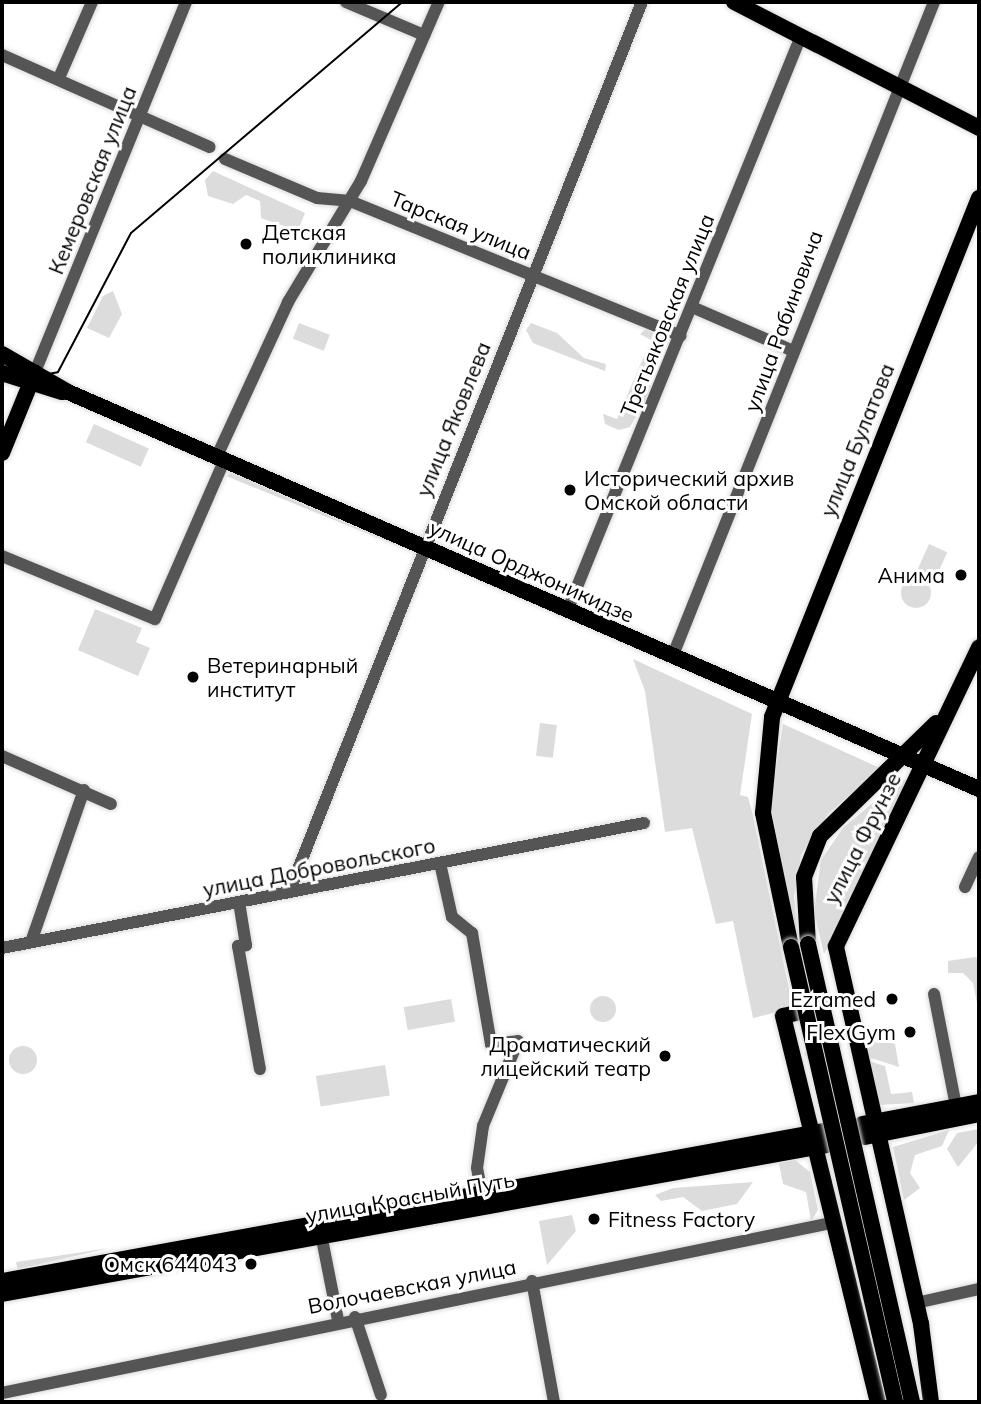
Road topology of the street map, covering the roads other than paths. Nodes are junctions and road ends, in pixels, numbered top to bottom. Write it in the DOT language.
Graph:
graph roads {
  1 [pos="92,2"];
  2 [pos="186,2"];
  3 [pos="346,2"];
  4 [pos="439,2"];
  5 [pos="642,2"];
  6 [pos="734,2"];
  7 [pos="934,2"];
  8 [pos="424,35"];
  9 [pos="801,36"];
  10 [pos="2,55"];
  11 [pos="59,78"];
  12 [pos="897,86"];
  13 [pos="141,117"];
  14 [pos="979,128"];
  15 [pos="210,146"];
  16 [pos="225,159"];
  17 [pos="979,198"];
  18 [pos="350,201"];
  19 [pos="533,275"];
  20 [pos="692,307"];
  21 [pos="680,336"];
  22 [pos="791,350"];
  23 [pos="2,354"];
  24 [pos="2,373"];
  25 [pos="33,378"];
  26 [pos="2,453"];
  27 [pos="221,458"];
  28 [pos="422,545"];
  29 [pos="2,556"];
  30 [pos="568,609"];
  31 [pos="979,647"];
  32 [pos="673,655"];
  33 [pos="955,698"];
  34 [pos="777,700"];
  35 [pos="2,756"];
  36 [pos="905,757"];
  37 [pos="923,764"];
  38 [pos="979,789"];
  39 [pos="84,790"];
  40 [pos="111,804"];
  41 [pos="644,823"];
  42 [pos="979,856"];
  43 [pos="440,863"];
  44 [pos="965,887"];
  45 [pos="289,892"];
  46 [pos="239,902"];
  47 [pos="30,942"];
  48 [pos="2,948"];
  49 [pos="934,994"];
  50 [pos="789,1015"];
  51 [pos="846,1053"];
  52 [pos="808,1060"];
  53 [pos="860,1066"];
  54 [pos="260,1069"];
  55 [pos="797,1077"];
  56 [pos="979,1102"];
  57 [pos="956,1106"];
  58 [pos="979,1114"];
  59 [pos="869,1129"];
  60 [pos="819,1140"];
  61 [pos="482,1194"];
  62 [pos="831,1223"];
  63 [pos="319,1229"];
  64 [pos="2,1281"];
  65 [pos="532,1281"];
  66 [pos="979,1289"];
  67 [pos="2,1294"];
  68 [pos="916,1303"];
  69 [pos="355,1317"];
  70 [pos="338,1320"];
  71 [pos="924,1347"];
  72 [pos="918,1378"];
  73 [pos="2,1393"];
  74 [pos="381,1395"];
  75 [pos="886,1398"];
  76 [pos="554,1402"];
  77 [pos="912,1402"];
  78 [pos="931,1402"];
  1 -- 11 [label="street"];
  2 -- 13 [label="street, Кемеровская улица"];
  3 -- 8 [label="street"];
  4 -- 8 [label="street"];
  5 -- 19 [label="street, улица Яковлева"];
  6 -- 9 [label="main road"];
  7 -- 12 [label="street, улица Рабиновича"];
  8 -- 18 [label="street"];
  9 -- 12 [label="main road"];
  9 -- 20 [label="street, Третьяковская улица"];
  10 -- 11 [label="street"];
  11 -- 13 [label="street"];
  12 -- 14 [label="main road"];
  12 -- 22 [label="street, улица Рабиновича"];
  13 -- 15 [label="street"];
  13 -- 25 [label="street, Кемеровская улица"];
  16 -- 18 [label="street, Тарская улица"];
  17 -- 34 [label="main road, улица Булатова"];
  18 -- 19 [label="street, Тарская улица"];
  18 -- 27 [label="street"];
  19 -- 21 [label="street, Тарская улица"];
  19 -- 28 [label="street, улица Яковлева"];
  20 -- 21 [label="street, Третьяковская улица"];
  20 -- 22 [label="street"];
  21 -- 30 [label="street, Третьяковская улица"];
  22 -- 32 [label="street, улица Рабиновича"];
  23 -- 25 [label="main road, улица Орджоникидзе"];
  24 -- 25 [label="main road, улица Орджоникидзе"];
  25 -- 26 [label="main road, Кемеровская улица"];
  25 -- 27 [label="main road, улица Орджоникидзе"];
  27 -- 28 [label="main road, улица Орджоникидзе"];
  27 -- 29 [label="street"];
  28 -- 30 [label="main road, улица Орджоникидзе"];
  28 -- 45 [label="street, улица Яковлева"];
  30 -- 32 [label="main road, улица Орджоникидзе"];
  31 -- 33 [label="main road, улица Фрунзе"];
  32 -- 34 [label="main road, улица Орджоникидзе"];
  33 -- 36 [label="main road, улица Фрунзе"];
  33 -- 37 [label="main road, улица Фрунзе"];
  34 -- 36 [label="main road, улица Орджоникидзе"];
  34 -- 75 [label="main road, улица Булатова, bridge"];
  35 -- 39 [label="street"];
  36 -- 37 [label="main road, улица Орджоникидзе"];
  36 -- 77 [label="main road, улица Фрунзе, bridge"];
  37 -- 38 [label="main road, улица Орджоникидзе"];
  37 -- 53 [label="main road, улица Фрунзе"];
  39 -- 40 [label="street"];
  39 -- 47 [label="street"];
  41 -- 43 [label="street, улица Добровольского"];
  42 -- 44 [label="street"];
  43 -- 45 [label="street, улица Добровольского"];
  43 -- 61 [label="street"];
  45 -- 46 [label="street, улица Добровольского"];
  46 -- 47 [label="street, улица Добровольского"];
  46 -- 54 [label="street"];
  47 -- 48 [label="street, улица Добровольского"];
  49 -- 57 [label="street"];
  50 -- 55 [label="main road"];
  51 -- 53 [label="main road"];
  52 -- 55 [label="main road"];
  53 -- 59 [label="main road, улица Фрунзе"];
  55 -- 60 [label="main road"];
  56 -- 57 [label="main road"];
  57 -- 59 [label="main road"];
  58 -- 59 [label="main road"];
  59 -- 68 [label="main road, улица Фрунзе"];
  60 -- 61 [label="main road, улица Красный Путь"];
  60 -- 62 [label="main road"];
  60 -- 63 [label="main road, улица Красный Путь"];
  61 -- 63 [label="main road, улица Красный Путь"];
  62 -- 65 [label="street, Волочаевская улица"];
  62 -- 75 [label="main road"];
  63 -- 64 [label="main road, улица Красный Путь"];
  63 -- 67 [label="main road, улица Красный Путь"];
  63 -- 70 [label="street"];
  65 -- 69 [label="street, Волочаевская улица"];
  65 -- 76 [label="street"];
  66 -- 68 [label="street"];
  68 -- 71 [label="main road, улица Фрунзе"];
  69 -- 70 [label="street, Волочаевская улица"];
  69 -- 74 [label="street"];
  70 -- 73 [label="street, Волочаевская улица"];
  71 -- 72 [label="main road"];
  71 -- 78 [label="main road, улица Фрунзе"];
}
